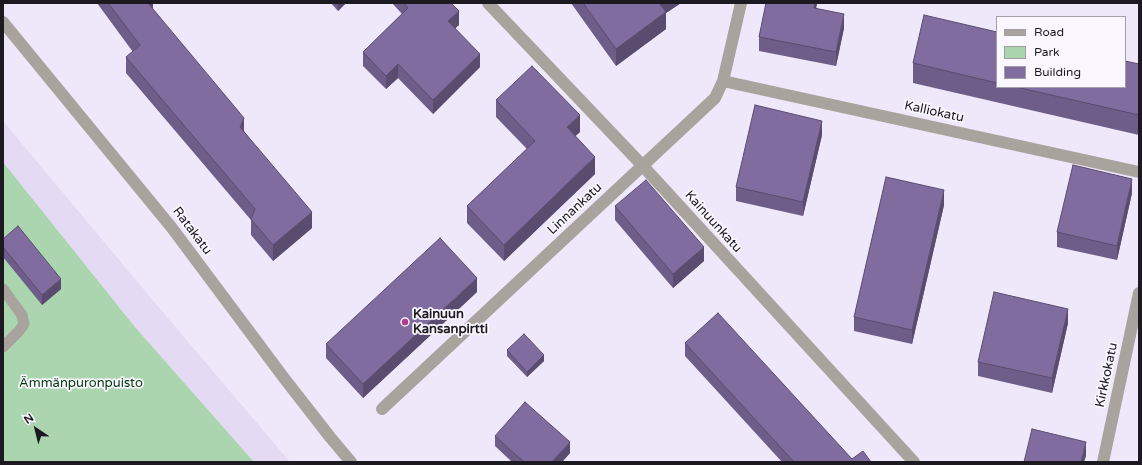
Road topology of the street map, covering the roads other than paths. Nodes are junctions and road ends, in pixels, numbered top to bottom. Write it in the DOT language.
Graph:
graph roads {
  1 [pos="488,3"];
  2 [pos="741,3"];
  3 [pos="3,22"];
  4 [pos="723,81"];
  5 [pos="642,165"];
  6 [pos="1139,172"];
  7 [pos="3,289"];
  8 [pos="1139,293"];
  9 [pos="3,347"];
  10 [pos="382,410"];
  11 [pos="351,462"];
  12 [pos="914,462"];
  13 [pos="1103,462"];
  1 -- 5 [label="street, Kainuunkatu"];
  2 -- 4 [label="street, Linnankatu"];
  3 -- 11 [label="street, Ratakatu"];
  4 -- 5 [label="street, Linnankatu"];
  4 -- 6 [label="street, Kalliokatu"];
  5 -- 10 [label="street, Linnankatu"];
  5 -- 12 [label="street, Kainuunkatu"];
  7 -- 9 [label="lane"];
  8 -- 13 [label="street, Kirkkokatu"];
}
